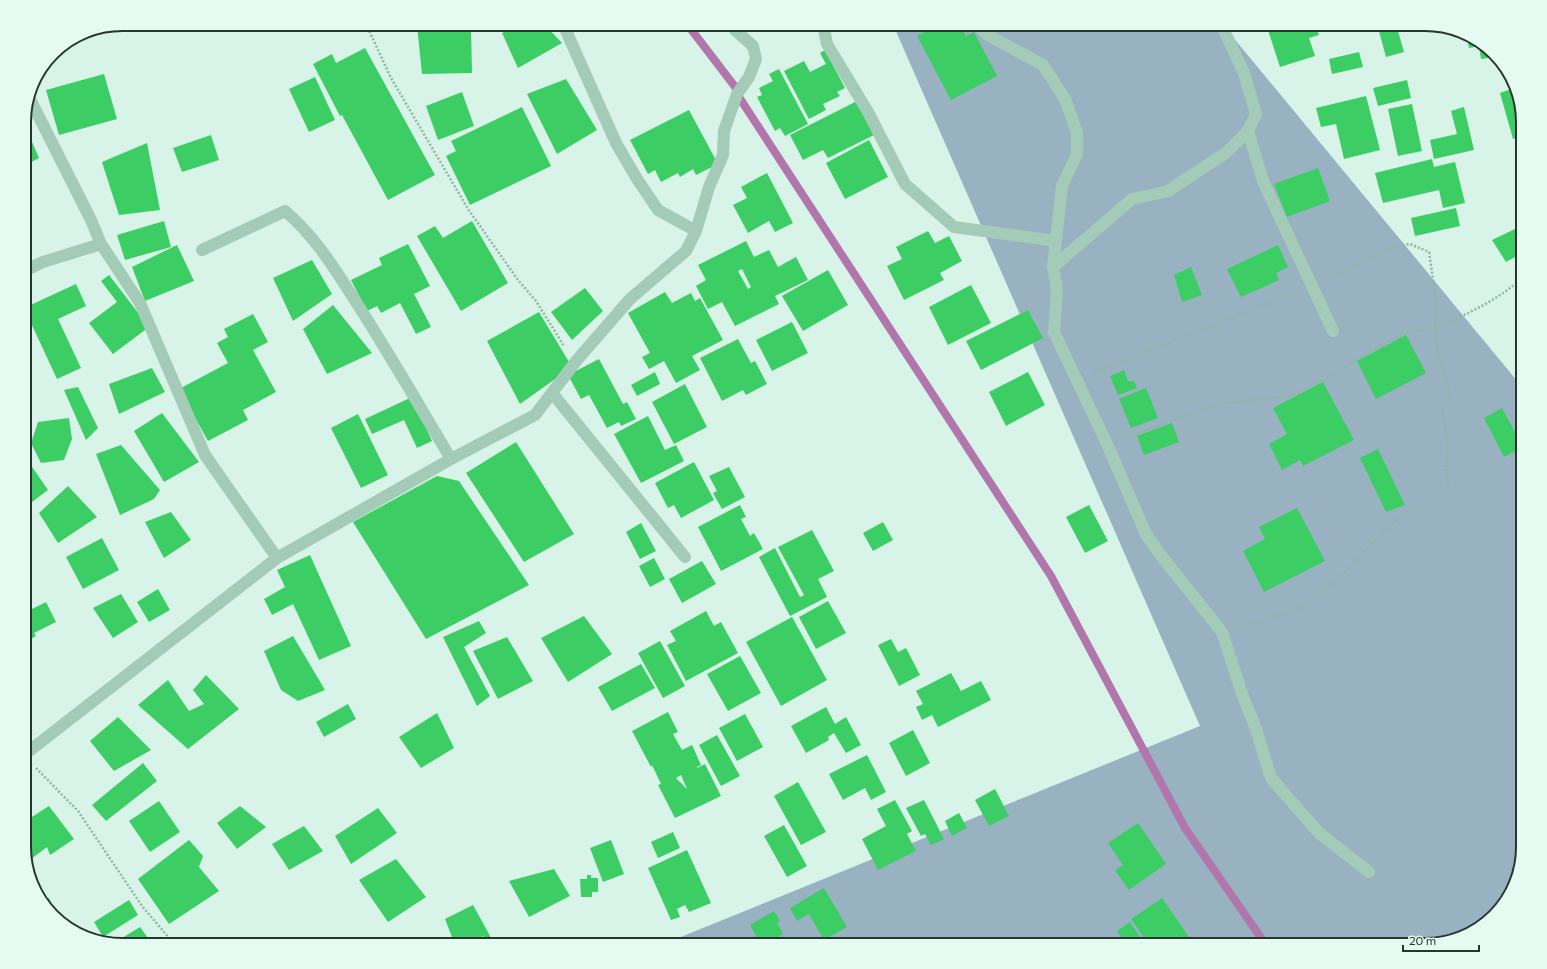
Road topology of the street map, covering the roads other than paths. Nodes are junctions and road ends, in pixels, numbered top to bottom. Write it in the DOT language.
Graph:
graph roads {
  1 [pos="566,31"];
  2 [pos="736,31"];
  3 [pos="824,31"];
  4 [pos="983,31"];
  5 [pos="1224,31"];
  6 [pos="33,105"];
  7 [pos="1248,131"];
  8 [pos="696,231"];
  9 [pos="1056,242"];
  10 [pos="101,244"];
  11 [pos="202,250"];
  12 [pos="31,268"];
  13 [pos="1053,268"];
  14 [pos="1333,331"];
  15 [pos="553,394"];
  16 [pos="451,459"];
  17 [pos="685,557"];
  18 [pos="277,558"];
  19 [pos="31,750"];
  20 [pos="1369,872"];
  1 -- 8 [label="street"];
  2 -- 8 [label="street"];
  3 -- 9 [label="street"];
  4 -- 9 [label="street"];
  5 -- 7 [label="street"];
  6 -- 10 [label="street"];
  7 -- 13 [label="street"];
  7 -- 14 [label="street"];
  8 -- 15 [label="street"];
  9 -- 13 [label="street"];
  10 -- 12 [label="street"];
  10 -- 18 [label="street"];
  11 -- 16 [label="street"];
  13 -- 20 [label="street"];
  15 -- 16 [label="street"];
  15 -- 17 [label="street"];
  16 -- 18 [label="street"];
  18 -- 19 [label="street"];
}
